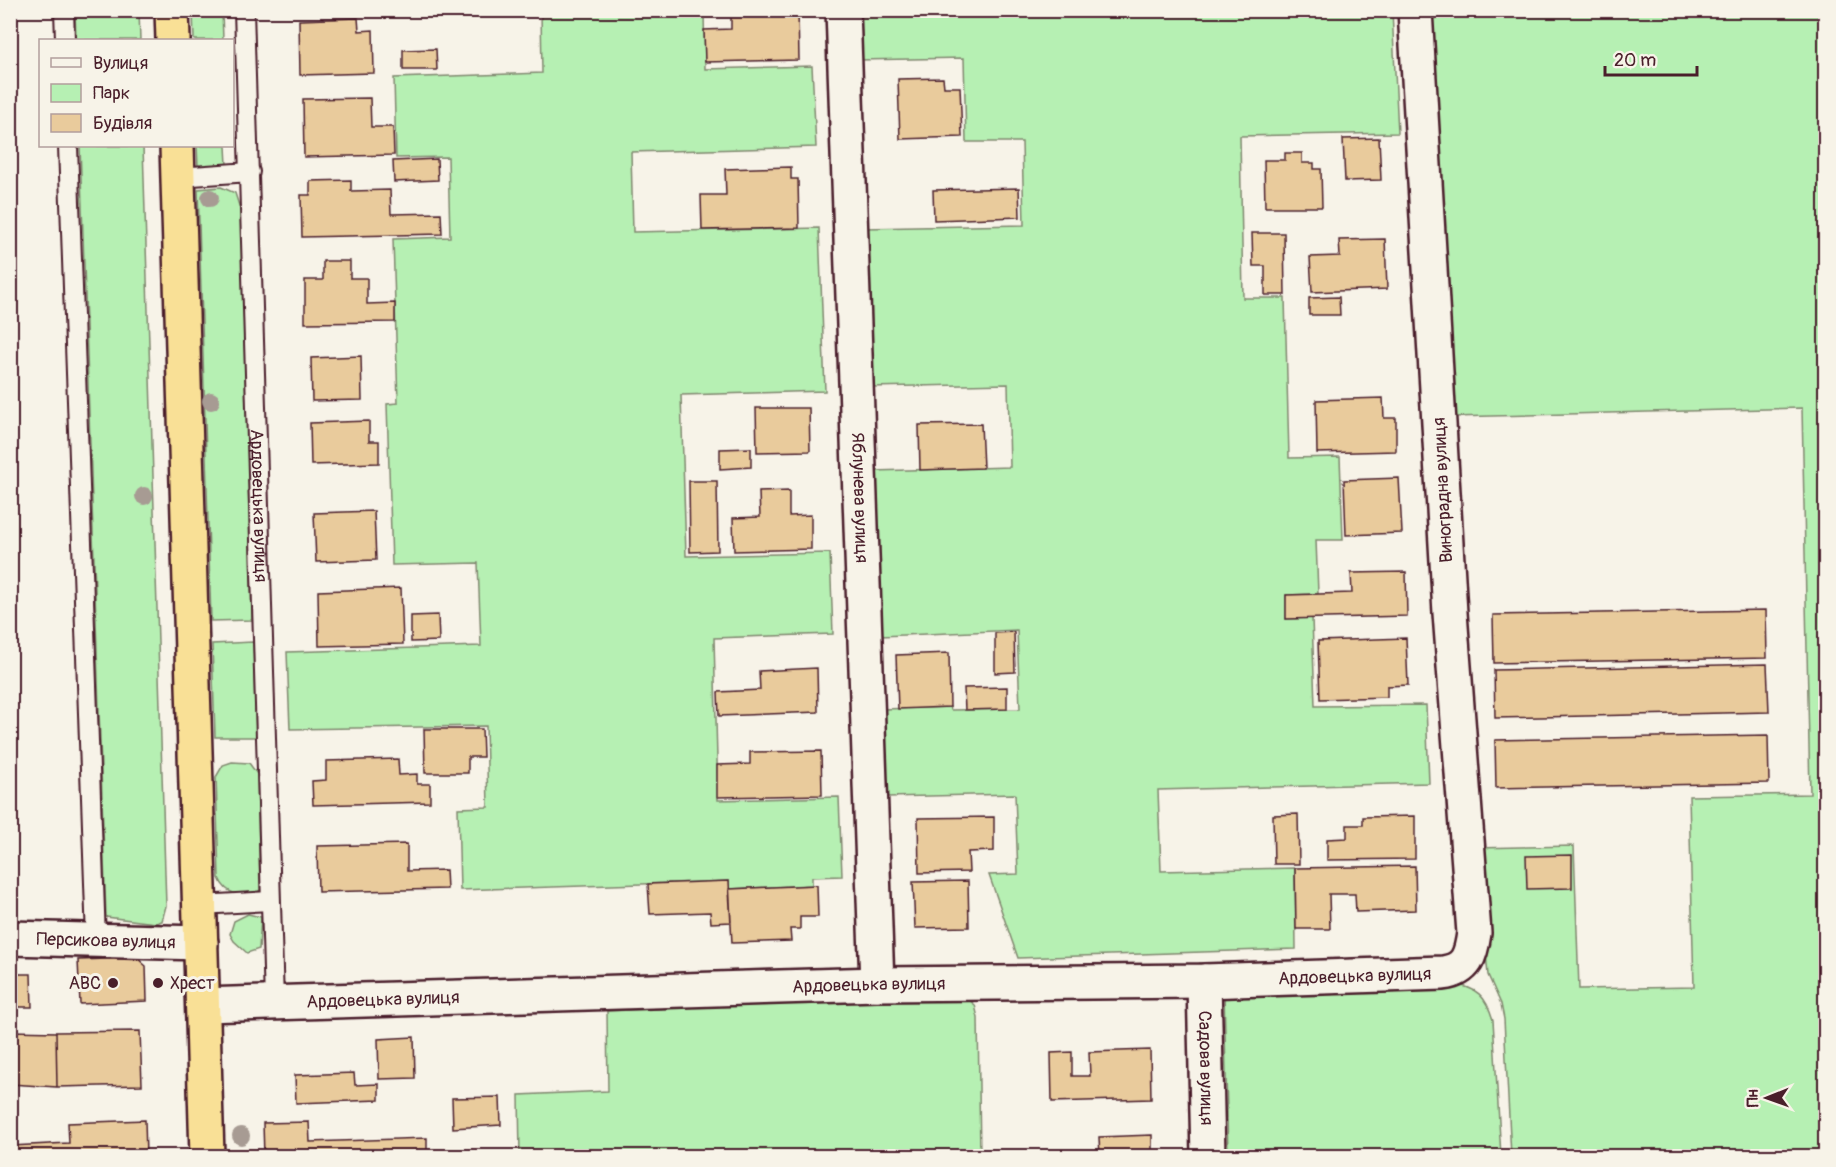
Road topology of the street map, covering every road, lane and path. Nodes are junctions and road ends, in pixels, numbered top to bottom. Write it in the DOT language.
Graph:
graph roads {
  1 [pos="64,10"];
  2 [pos="172,10"];
  3 [pos="244,10"];
  4 [pos="843,10"];
  5 [pos="1415,10"];
  6 [pos="65,39"];
  7 [pos="173,39"];
  8 [pos="68,147"];
  9 [pos="177,161"];
  10 [pos="250,172"];
  11 [pos="270,901"];
  12 [pos="200,904"];
  13 [pos="10,938"];
  14 [pos="96,940"];
  15 [pos="201,943"];
  16 [pos="1462,966"];
  17 [pos="1204,981"];
  18 [pos="878,984"];
  19 [pos="274,1002"];
  20 [pos="203,1005"];
  21 [pos="207,1156"];
  22 [pos="1208,1156"];
  1 -- 6 [label="lane"];
  2 -- 7 [label="highway"];
  3 -- 10 [label="lane, Ардовецька вулиця"];
  4 -- 18 [label="street, Яблунева вулиця"];
  5 -- 16 [label="street, Виноградна вулиця"];
  8 -- 14 [label="lane"];
  9 -- 10 [label="lane"];
  9 -- 12 [label="highway"];
  10 -- 11 [label="lane, Ардовецька вулиця"];
  11 -- 12 [label="lane"];
  11 -- 19 [label="lane, Ардовецька вулиця"];
  12 -- 15 [label="highway"];
  13 -- 14 [label="street, Персикова вулиця"];
  14 -- 15 [label="street, Персикова вулиця"];
  15 -- 20 [label="highway"];
  16 -- 17 [label="street, Ардовецька вулиця"];
  17 -- 18 [label="street, Ардовецька вулиця"];
  17 -- 22 [label="street, Садова вулиця"];
  18 -- 19 [label="street, Ардовецька вулиця"];
  19 -- 20 [label="street, Ардовецька вулиця"];
  20 -- 21 [label="highway"];
}
